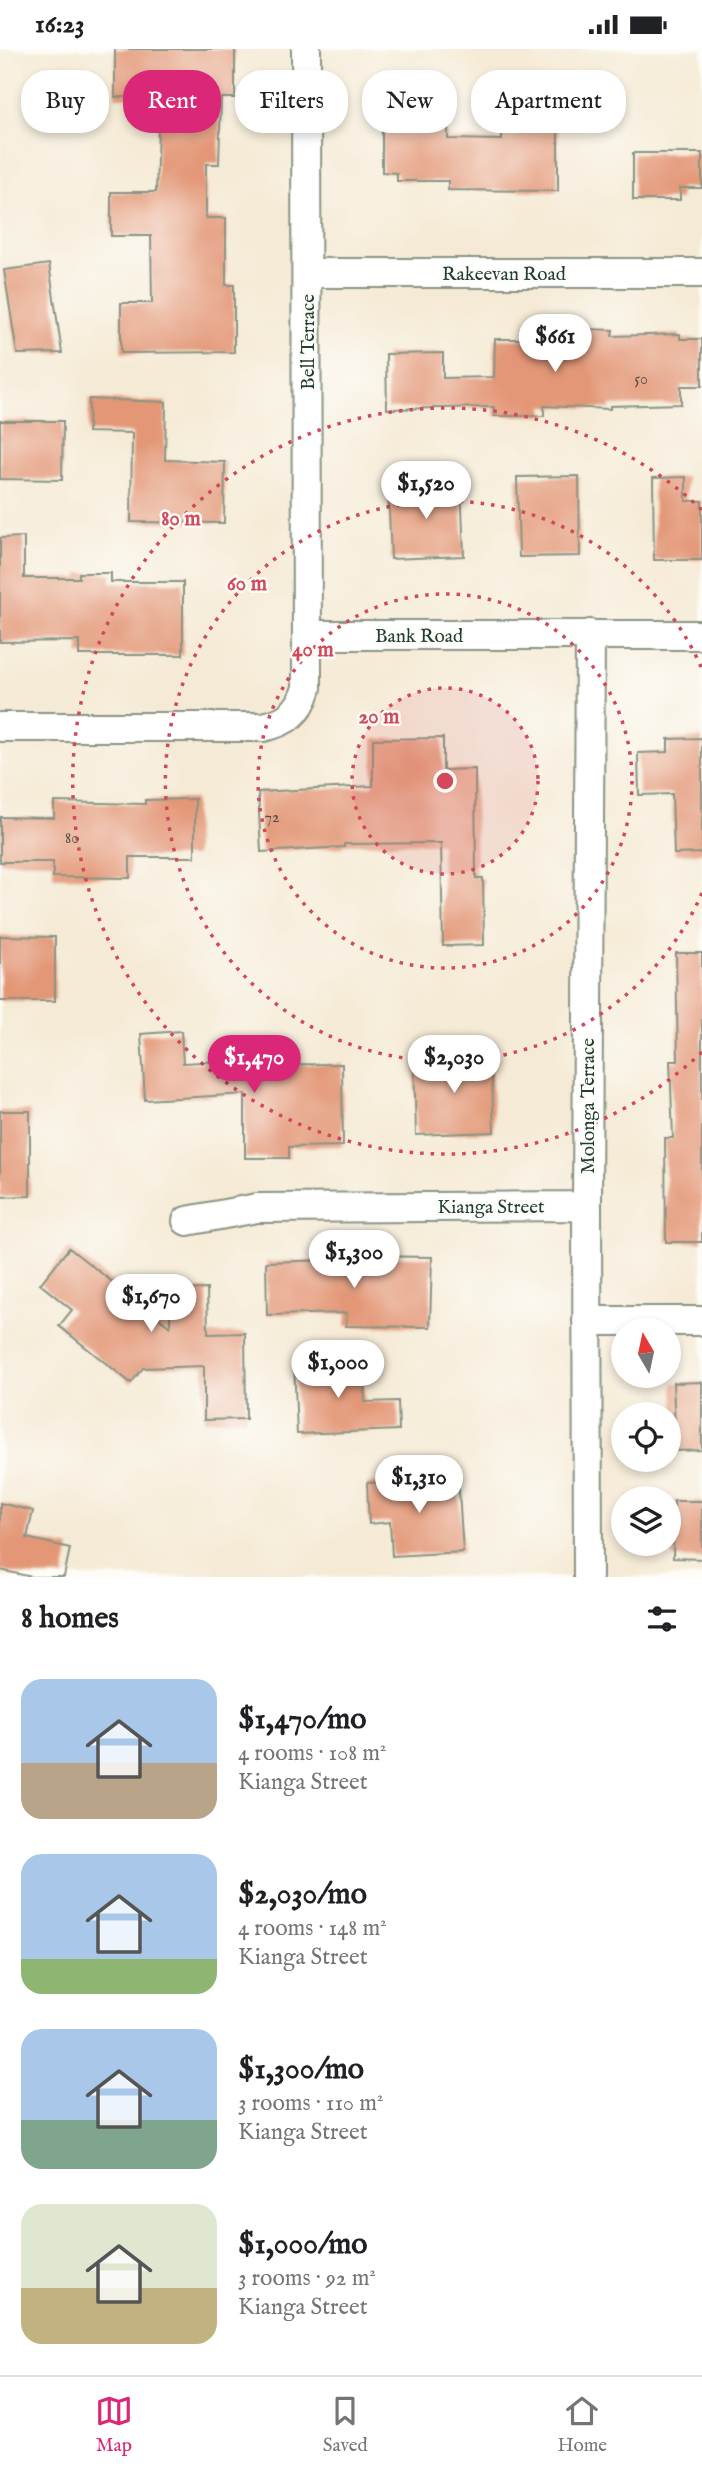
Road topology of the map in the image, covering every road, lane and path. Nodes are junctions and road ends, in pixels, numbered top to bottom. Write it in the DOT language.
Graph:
graph roads {
  1 [pos="306,49"];
  2 [pos="307,273"];
  3 [pos="702,273"];
  4 [pos="590,634"];
  5 [pos="307,635"];
  6 [pos="702,635"];
  7 [pos="0,727"];
  8 [pos="587,1206"];
  9 [pos="187,1221"];
  10 [pos="587,1321"];
  11 [pos="702,1321"];
  12 [pos="588,1577"];
  1 -- 2 [label="street, Bell Terrace"];
  2 -- 3 [label="street, Rakeevan Road"];
  2 -- 5 [label="street, Bell Terrace"];
  4 -- 5 [label="street, Bank Road"];
  4 -- 6 [label="street, Bank Road"];
  4 -- 8 [label="street, Molonga Terrace"];
  5 -- 7 [label="street"];
  8 -- 9 [label="street, Kianga Street"];
  8 -- 10 [label="street, Molonga Terrace"];
  10 -- 11 [label="street"];
  10 -- 12 [label="street, Molonga Terrace"];
}
